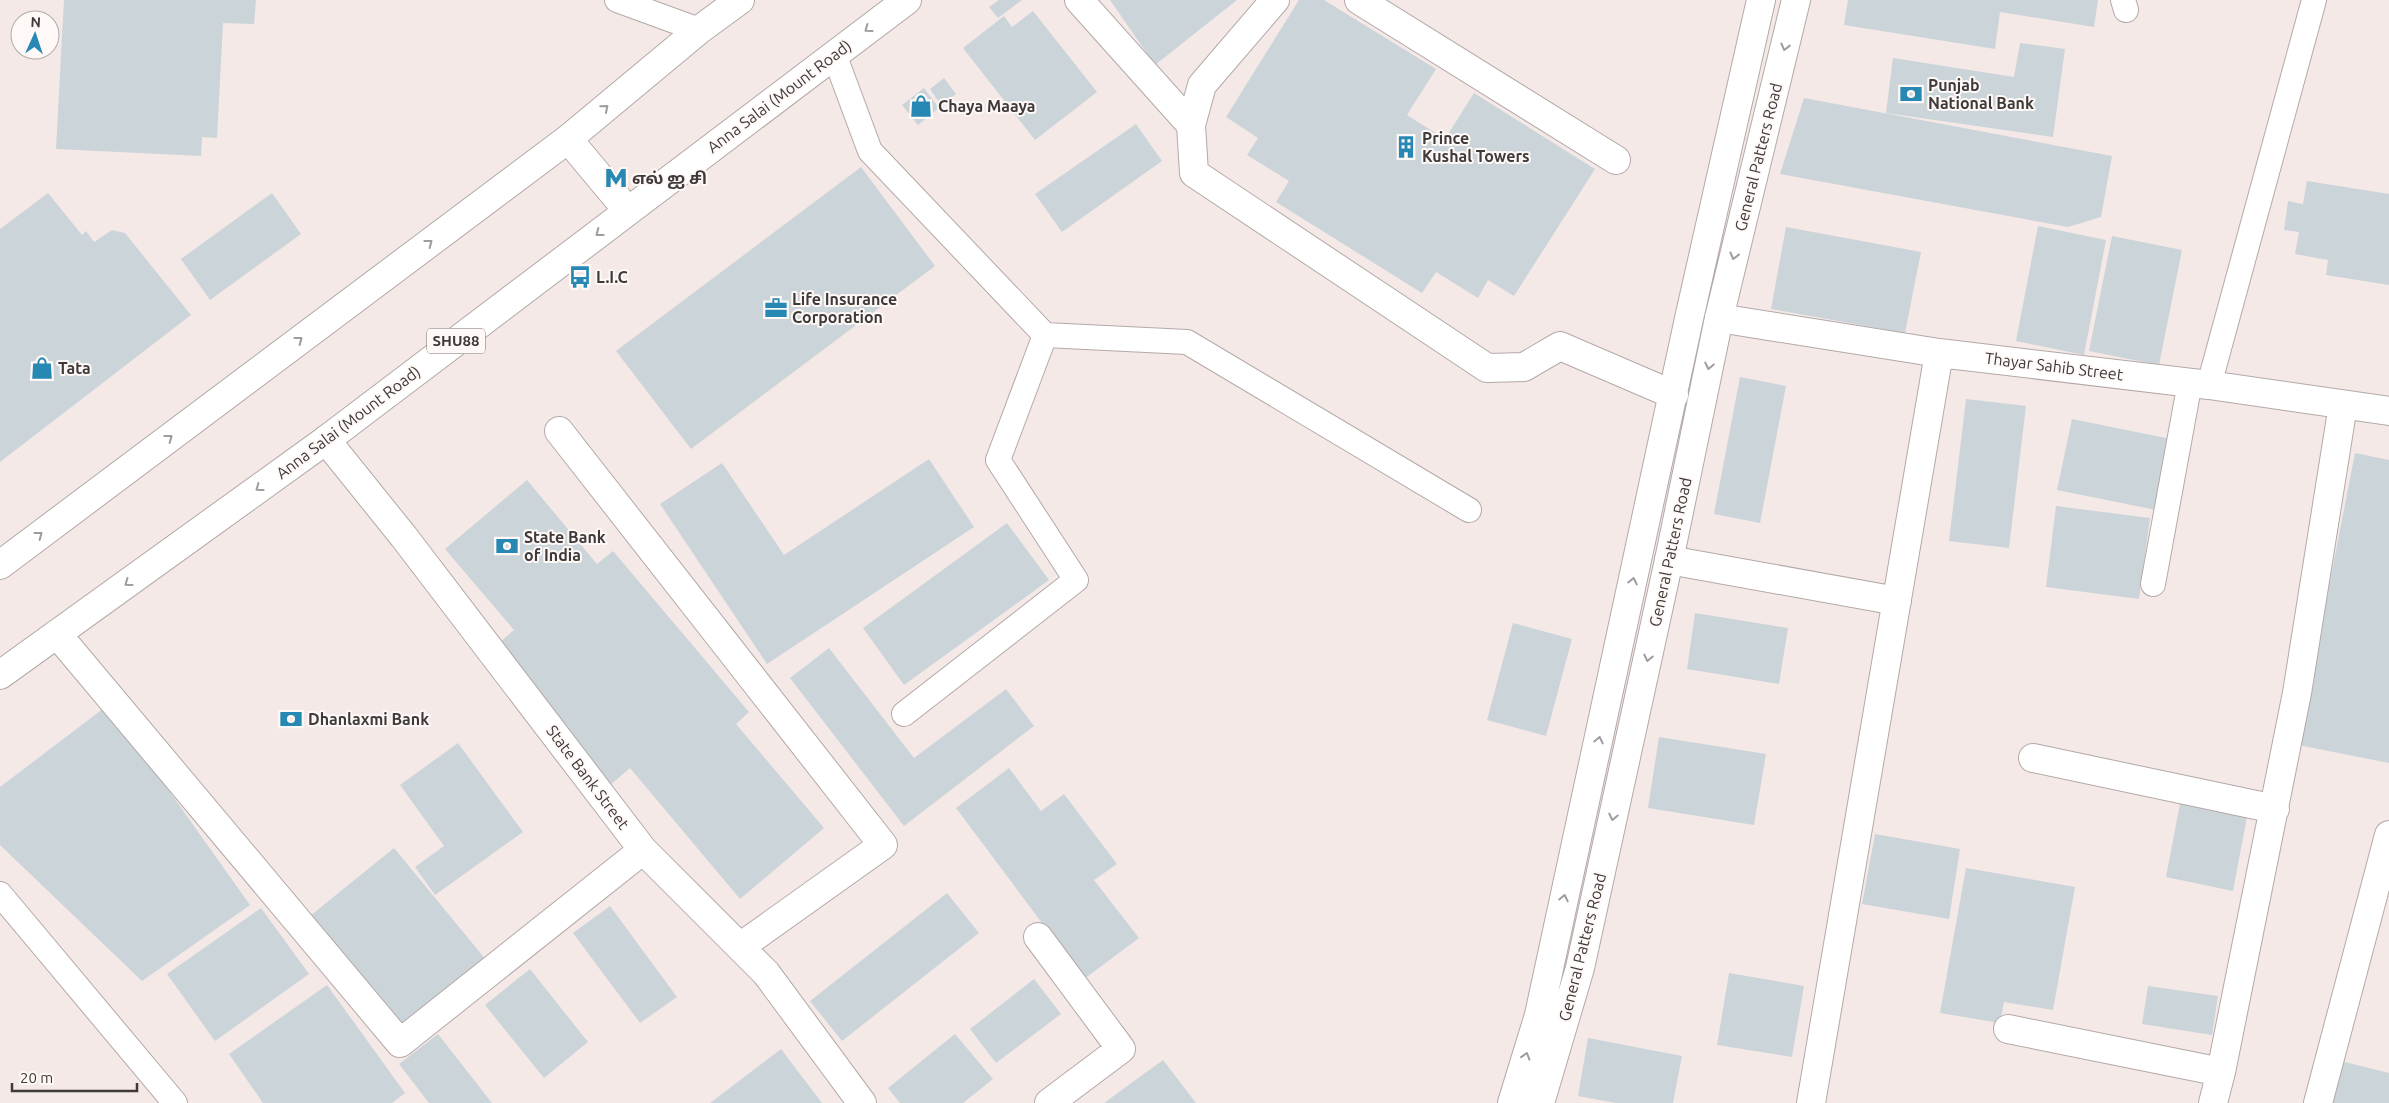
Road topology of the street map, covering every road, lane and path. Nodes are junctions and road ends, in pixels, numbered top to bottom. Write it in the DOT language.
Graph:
graph roads {
  1 [pos="617,0"];
  2 [pos="740,0"];
  3 [pos="907,0"];
  4 [pos="1079,0"];
  5 [pos="1275,0"];
  6 [pos="1359,0"];
  7 [pos="1761,0"];
  8 [pos="1796,0"];
  9 [pos="2314,0"];
  10 [pos="699,30"];
  11 [pos="834,54"];
  12 [pos="1191,125"];
  13 [pos="568,139"];
  14 [pos="1616,160"];
  15 [pos="628,210"];
  16 [pos="1719,318"];
  17 [pos="1045,335"];
  18 [pos="1939,352"];
  19 [pos="2199,383"];
  20 [pos="1674,395"];
  21 [pos="2343,406"];
  22 [pos="2389,411"];
  23 [pos="559,431"];
  24 [pos="326,440"];
  25 [pos="1469,510"];
  26 [pos="1669,560"];
  27 [pos="0,565"];
  28 [pos="2153,584"];
  29 [pos="1897,600"];
  30 [pos="57,634"];
  31 [pos="0,675"];
  32 [pos="904,714"];
  33 [pos="2033,758"];
  34 [pos="2275,809"];
  35 [pos="2389,835"];
  36 [pos="643,850"];
  37 [pos="0,894"];
  38 [pos="1038,937"];
  39 [pos="740,947"];
  40 [pos="2008,1029"];
  41 [pos="2221,1072"];
  42 [pos="175,1103"];
  43 [pos="862,1103"];
  44 [pos="1049,1103"];
  45 [pos="1512,1103"];
  46 [pos="1540,1103"];
  47 [pos="1810,1103"];
  48 [pos="2213,1103"];
  49 [pos="2318,1103"];
  1 -- 10 [label="lane"];
  2 -- 10 [label="street"];
  3 -- 11 [label="street, Anna Salai (Mount Road) / SHU88, one-way"];
  4 -- 12 [label="street"];
  5 -- 12 [label="street"];
  6 -- 14 [label="street"];
  7 -- 20 [label="street, General Patters Road"];
  8 -- 16 [label="street, General Patters Road, one-way"];
  9 -- 19 [label="lane"];
  13 -- 10 [label="street, one-way"];
  11 -- 15 [label="street, Anna Salai (Mount Road) / SHU88"];
  11 -- 17 [label="lane"];
  12 -- 20 [label="street"];
  13 -- 15 [label="street"];
  27 -- 13 [label="street, one-way"];
  15 -- 24 [label="street, Anna Salai (Mount Road) / SHU88, one-way"];
  16 -- 18 [label="street, Thayar Sahib Street"];
  16 -- 26 [label="street, General Patters Road, one-way"];
  17 -- 25 [label="lane"];
  17 -- 32 [label="lane"];
  18 -- 19 [label="street, Thayar Sahib Street"];
  18 -- 29 [label="street"];
  19 -- 21 [label="street, Thayar Sahib Street"];
  19 -- 28 [label="lane"];
  45 -- 20 [label="street, General Patters Road, one-way"];
  21 -- 22 [label="street, Thayar Sahib Street"];
  21 -- 34 [label="street"];
  23 -- 39 [label="street"];
  24 -- 30 [label="street, Anna Salai (Mount Road) / SHU88, one-way"];
  24 -- 36 [label="street, State Bank Street"];
  26 -- 29 [label="street"];
  26 -- 46 [label="street, General Patters Road, one-way"];
  29 -- 47 [label="street"];
  30 -- 31 [label="street, Anna Salai (Mount Road) / SHU88"];
  30 -- 36 [label="street"];
  33 -- 34 [label="street"];
  34 -- 41 [label="street"];
  35 -- 49 [label="street"];
  36 -- 39 [label="street, State Bank Street"];
  37 -- 42 [label="lane"];
  38 -- 44 [label="street"];
  39 -- 43 [label="street, State Bank Street"];
  40 -- 41 [label="street"];
  41 -- 48 [label="street"];
}
